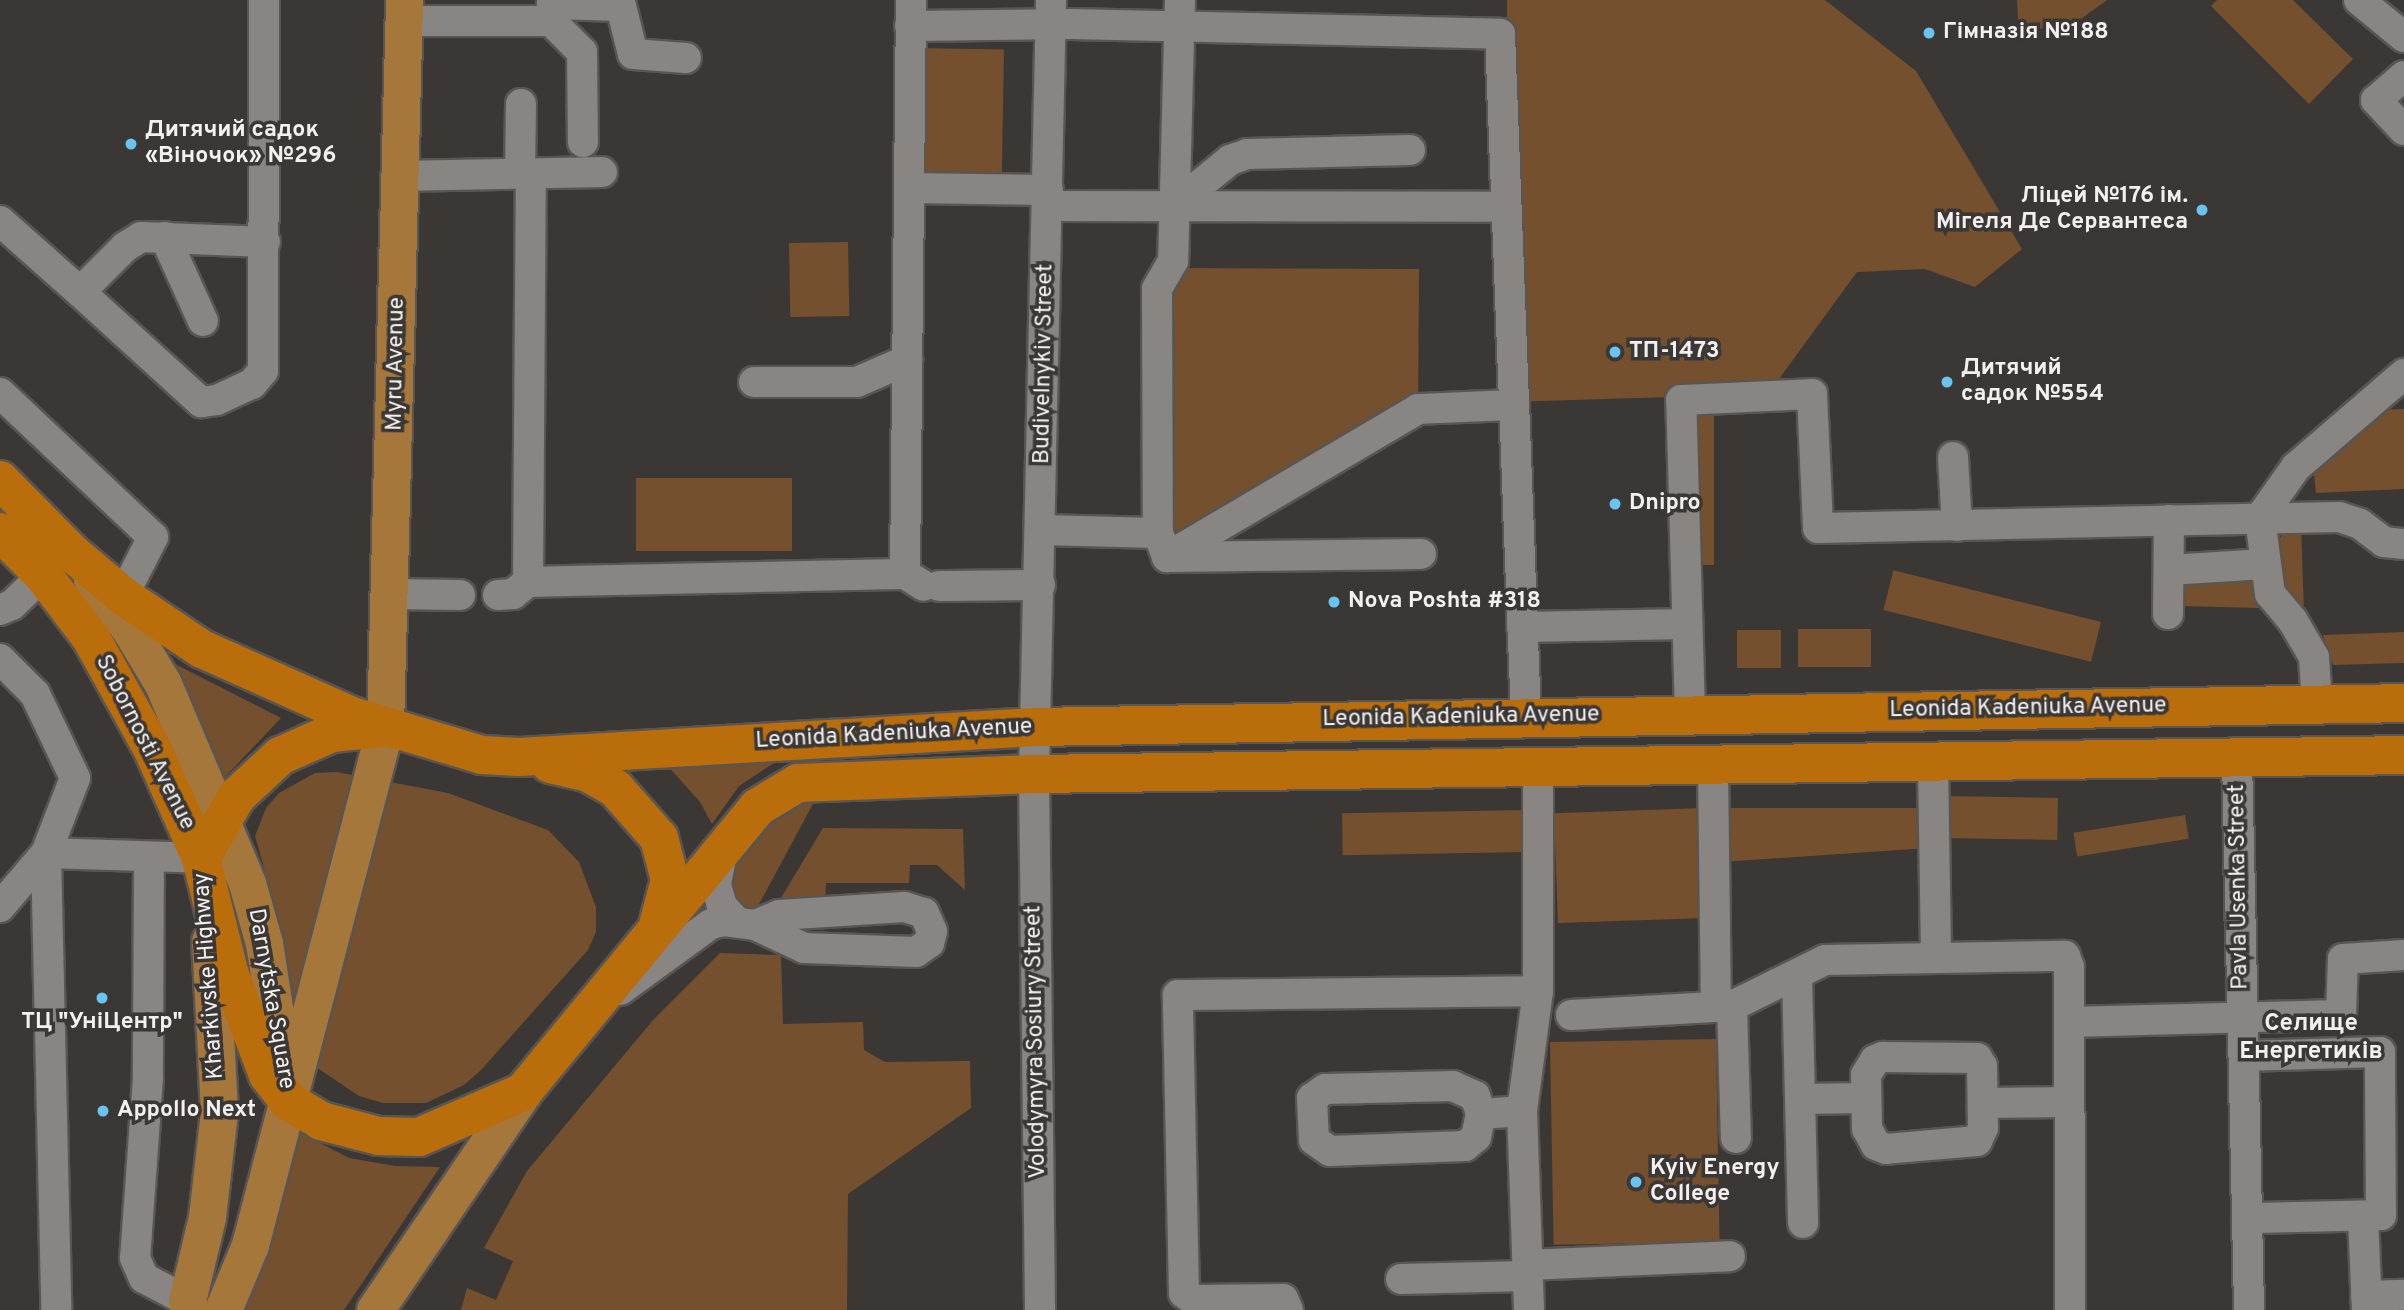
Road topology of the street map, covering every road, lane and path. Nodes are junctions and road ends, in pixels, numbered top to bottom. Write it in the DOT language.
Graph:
graph roads {
  1 [pos="264,0"];
  2 [pos="2362,1"];
  3 [pos="552,8"];
  4 [pos="404,10"];
  5 [pos="1051,12"];
  6 [pos="910,13"];
  7 [pos="1180,13"];
  8 [pos="2404,37"];
  9 [pos="686,58"];
  10 [pos="2404,76"];
  11 [pos="521,104"];
  12 [pos="2404,130"];
  13 [pos="583,142"];
  14 [pos="1409,149"];
  15 [pos="602,172"];
  16 [pos="526,174"];
  17 [pos="401,176"];
  18 [pos="909,188"];
  19 [pos="1048,198"];
  20 [pos="1175,205"];
  21 [pos="1507,207"];
  22 [pos="0,221"];
  23 [pos="164,236"];
  24 [pos="265,242"];
  25 [pos="80,292"];
  26 [pos="203,321"];
  27 [pos="907,360"];
  28 [pos="2404,374"];
  29 [pos="754,382"];
  30 [pos="0,393"];
  31 [pos="2390,399"];
  32 [pos="1514,405"];
  33 [pos="1953,457"];
  34 [pos="0,480"];
  35 [pos="2260,518"];
  36 [pos="2169,520"];
  37 [pos="1956,526"];
  38 [pos="1042,530"];
  39 [pos="0,532"];
  40 [pos="2404,544"];
  41 [pos="1162,545"];
  42 [pos="1420,554"];
  43 [pos="57,564"];
  44 [pos="2265,564"];
  45 [pos="2169,570"];
  46 [pos="527,582"];
  47 [pos="923,582"];
  48 [pos="1040,585"];
  49 [pos="392,594"];
  50 [pos="460,595"];
  51 [pos="498,595"];
  52 [pos="124,596"];
  53 [pos="0,610"];
  54 [pos="2168,614"];
  55 [pos="1687,624"];
  56 [pos="1522,626"];
  57 [pos="0,659"];
  58 [pos="2404,703"];
  59 [pos="2317,705"];
  60 [pos="1690,714"];
  61 [pos="1526,716"];
  62 [pos="385,727"];
  63 [pos="1035,727"];
  64 [pos="2404,755"];
  65 [pos="519,757"];
  66 [pos="2237,758"];
  67 [pos="1933,763"];
  68 [pos="1713,766"];
  69 [pos="1538,769"];
  70 [pos="1034,774"];
  71 [pos="221,818"];
  72 [pos="46,853"];
  73 [pos="722,853"];
  74 [pos="149,857"];
  75 [pos="201,858"];
  76 [pos="0,907"];
  77 [pos="745,923"];
  78 [pos="654,933"];
  79 [pos="2404,955"];
  80 [pos="1936,957"];
  81 [pos="1797,976"];
  82 [pos="1538,990"];
  83 [pos="1724,1007"];
  84 [pos="589,1012"];
  85 [pos="1571,1015"];
  86 [pos="2243,1016"];
  87 [pos="2069,1022"];
  88 [pos="2244,1056"];
  89 [pos="2392,1076"];
  90 [pos="523,1092"];
  91 [pos="1865,1097"];
  92 [pos="1800,1098"];
  93 [pos="288,1101"];
  94 [pos="2070,1102"];
  95 [pos="1983,1103"];
  96 [pos="1522,1111"];
  97 [pos="1480,1114"];
  98 [pos="1736,1138"];
  99 [pos="2393,1153"];
  100 [pos="2363,1216"];
  101 [pos="2247,1218"];
  102 [pos="1803,1223"];
  103 [pos="1730,1256"];
  104 [pos="1527,1270"];
  105 [pos="1401,1279"];
  106 [pos="2404,1295"];
  107 [pos="2366,1303"];
  108 [pos="189,1305"];
  109 [pos="383,1305"];
  110 [pos="56,1310"];
  111 [pos="223,1310"];
  112 [pos="1040,1310"];
  113 [pos="1288,1310"];
  114 [pos="1529,1310"];
  115 [pos="2070,1310"];
  116 [pos="2249,1310"];
  1 -- 24 [label="street"];
  2 -- 8 [label="street"];
  3 -- 4 [label="street"];
  3 -- 9 [label="street"];
  3 -- 13 [label="street"];
  4 -- 17 [label="main road, Myru Avenue"];
  5 -- 6 [label="street"];
  5 -- 7 [label="street"];
  5 -- 19 [label="street, Budivelnykiv Street"];
  6 -- 18 [label="street"];
  7 -- 20 [label="street"];
  7 -- 21 [label="street"];
  10 -- 12 [label="street"];
  11 -- 16 [label="street"];
  14 -- 20 [label="street"];
  15 -- 16 [label="street"];
  16 -- 17 [label="street"];
  16 -- 46 [label="street"];
  17 -- 49 [label="main road, Myru Avenue"];
  18 -- 19 [label="street"];
  18 -- 27 [label="street"];
  19 -- 20 [label="street"];
  19 -- 38 [label="street, Budivelnykiv Street"];
  20 -- 21 [label="street"];
  20 -- 41 [label="street"];
  21 -- 32 [label="street"];
  22 -- 25 [label="street"];
  23 -- 24 [label="street"];
  23 -- 25 [label="street"];
  23 -- 26 [label="street"];
  24 -- 25 [label="street"];
  27 -- 29 [label="street"];
  27 -- 47 [label="street"];
  28 -- 31 [label="street"];
  30 -- 52 [label="street"];
  31 -- 35 [label="street"];
  32 -- 41 [label="street"];
  32 -- 56 [label="street"];
  33 -- 37 [label="street"];
  34 -- 43 [label="highway, Sobornosti Avenue"];
  35 -- 36 [label="street"];
  35 -- 40 [label="street"];
  35 -- 44 [label="street"];
  36 -- 37 [label="street"];
  36 -- 45 [label="street"];
  37 -- 55 [label="street"];
  38 -- 41 [label="street"];
  38 -- 48 [label="street, Budivelnykiv Street"];
  39 -- 43 [label="highway"];
  41 -- 42 [label="street"];
  43 -- 52 [label="highway, Sobornosti Avenue"];
  43 -- 53 [label="street"];
  43 -- 71 [label="main road, Sobornosti Avenue"];
  43 -- 75 [label="highway, Sobornosti Avenue"];
  44 -- 45 [label="street"];
  44 -- 59 [label="street"];
  45 -- 54 [label="street"];
  46 -- 47 [label="street"];
  46 -- 51 [label="street"];
  47 -- 48 [label="street"];
  48 -- 63 [label="street, Budivelnykiv Street"];
  49 -- 50 [label="street"];
  49 -- 62 [label="main road, Myru Avenue"];
  52 -- 62 [label="highway, Sobornosti Avenue"];
  55 -- 56 [label="street"];
  55 -- 60 [label="street"];
  56 -- 61 [label="street"];
  57 -- 72 [label="street"];
  58 -- 59 [label="highway, Leonida Kadeniuka Avenue"];
  59 -- 60 [label="highway, Leonida Kadeniuka Avenue"];
  60 -- 61 [label="highway, Leonida Kadeniuka Avenue"];
  61 -- 63 [label="highway, Leonida Kadeniuka Avenue"];
  62 -- 65 [label="highway"];
  62 -- 71 [label="highway"];
  62 -- 93 [label="main road, Myru Avenue"];
  63 -- 65 [label="highway, Leonida Kadeniuka Avenue"];
  63 -- 70 [label="street, Volodymyra Sosiury Street"];
  64 -- 66 [label="highway, Leonida Kadeniuka Avenue"];
  65 -- 78 [label="highway"];
  66 -- 67 [label="highway, Leonida Kadeniuka Avenue"];
  66 -- 86 [label="street, Pavla Usenka Street"];
  67 -- 68 [label="highway, Leonida Kadeniuka Avenue"];
  67 -- 80 [label="street"];
  68 -- 69 [label="highway, Leonida Kadeniuka Avenue"];
  68 -- 83 [label="street"];
  69 -- 70 [label="highway, Leonida Kadeniuka Avenue"];
  69 -- 82 [label="street"];
  70 -- 73 [label="highway, Leonida Kadeniuka Avenue"];
  70 -- 112 [label="street, Volodymyra Sosiury Street"];
  71 -- 75 [label="highway"];
  71 -- 93 [label="main road, Darnytska Square"];
  72 -- 74 [label="street"];
  72 -- 76 [label="street"];
  72 -- 110 [label="street"];
  73 -- 77 [label="street"];
  73 -- 78 [label="highway, Leonida Kadeniuka Avenue"];
  74 -- 75 [label="street"];
  74 -- 108 [label="street"];
  75 -- 93 [label="highway, Darnytska Square"];
  75 -- 108 [label="main road, Kharkivske Highway"];
  77 -- 77 [label="street"];
  77 -- 84 [label="street"];
  78 -- 84 [label="highway, Darnytska Square"];
  79 -- 86 [label="street"];
  80 -- 81 [label="street"];
  80 -- 87 [label="street"];
  81 -- 83 [label="street"];
  81 -- 92 [label="street"];
  82 -- 96 [label="street"];
  82 -- 113 [label="street"];
  83 -- 85 [label="street"];
  83 -- 98 [label="street"];
  84 -- 90 [label="highway, Darnytska Square"];
  86 -- 87 [label="street"];
  86 -- 88 [label="street, Pavla Usenka Street"];
  87 -- 94 [label="street"];
  88 -- 89 [label="street"];
  88 -- 101 [label="street, Pavla Usenka Street"];
  89 -- 99 [label="street"];
  90 -- 93 [label="highway, Darnytska Square"];
  90 -- 109 [label="main road, Darnytska Square"];
  91 -- 92 [label="street"];
  91 -- 95 [label="street"];
  91 -- 95 [label="street"];
  92 -- 102 [label="street"];
  93 -- 111 [label="main road"];
  94 -- 95 [label="street"];
  94 -- 115 [label="street"];
  96 -- 97 [label="street"];
  96 -- 104 [label="street"];
  97 -- 97 [label="street"];
  99 -- 100 [label="street"];
  100 -- 101 [label="street"];
  100 -- 107 [label="street"];
  101 -- 116 [label="street, Pavla Usenka Street"];
  103 -- 104 [label="street"];
  104 -- 105 [label="street"];
  104 -- 114 [label="street"];
  106 -- 107 [label="street"];
}
